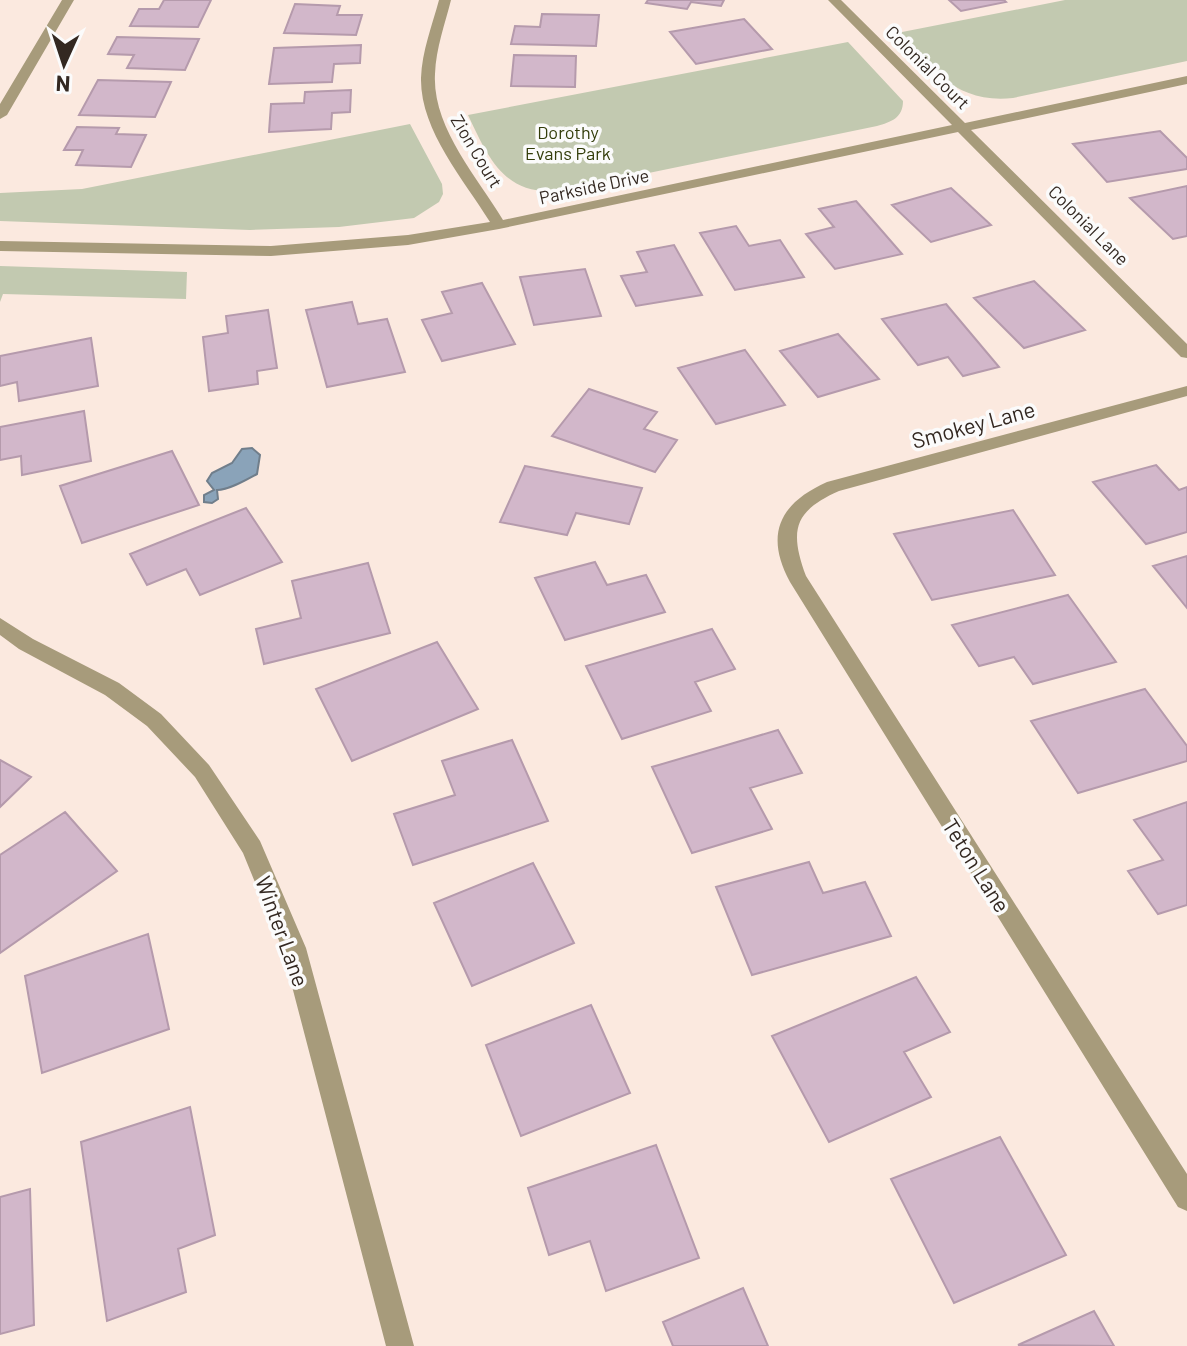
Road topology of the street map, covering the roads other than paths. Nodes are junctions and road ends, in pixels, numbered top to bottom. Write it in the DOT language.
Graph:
graph roads {
  1 [pos="68,0"];
  2 [pos="445,0"];
  3 [pos="834,0"];
  4 [pos="1187,80"];
  5 [pos="0,115"];
  6 [pos="962,127"];
  7 [pos="499,225"];
  8 [pos="0,246"];
  9 [pos="1187,353"];
  10 [pos="1187,391"];
  11 [pos="787,525"];
  12 [pos="0,625"];
  13 [pos="1187,1198"];
  14 [pos="400,1346"];
  1 -- 5 [label="street"];
  2 -- 7 [label="street, Zion Court"];
  3 -- 6 [label="street, Colonial Court"];
  4 -- 6 [label="street, Parkside Drive"];
  6 -- 7 [label="street, Parkside Drive"];
  6 -- 9 [label="street, Colonial Lane"];
  7 -- 8 [label="street, Parkside Drive"];
  10 -- 11 [label="street, Smokey Lane"];
  11 -- 13 [label="street, Teton Lane"];
  12 -- 14 [label="street, Winter Lane"];
}
